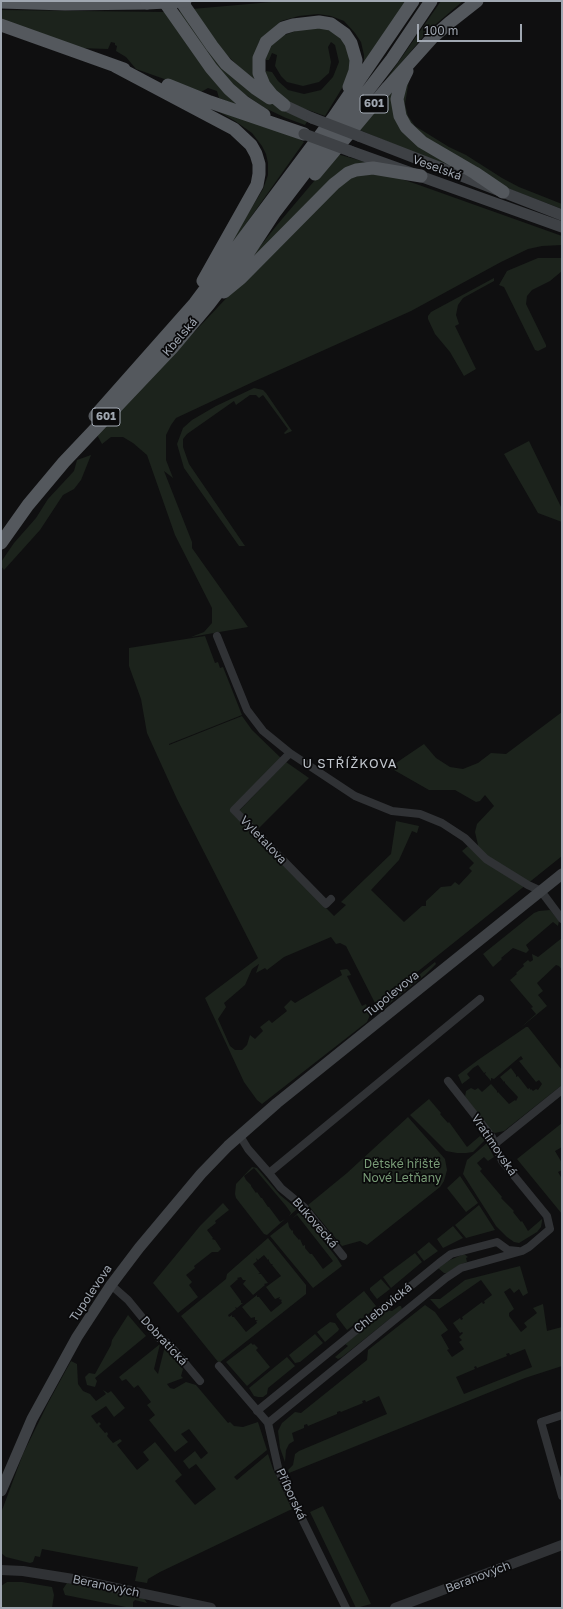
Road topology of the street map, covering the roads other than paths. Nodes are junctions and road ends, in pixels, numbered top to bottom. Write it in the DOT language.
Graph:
graph roads {
  1 [pos="164,1"];
  2 [pos="181,1"];
  3 [pos="185,1"];
  4 [pos="413,1"];
  5 [pos="431,1"];
  6 [pos="478,1"];
  7 [pos="1,2"];
  8 [pos="1,25"];
  9 [pos="432,38"];
  10 [pos="115,66"];
  11 [pos="284,105"];
  12 [pos="340,118"];
  13 [pos="304,134"];
  14 [pos="421,176"];
  15 [pos="503,192"];
  16 [pos="562,216"];
  17 [pos="562,227"];
  18 [pos="248,253"];
  19 [pos="209,304"];
  20 [pos="184,316"];
  21 [pos="1,528"];
  22 [pos="1,543"];
  23 [pos="217,636"];
  24 [pos="290,753"];
  25 [pos="562,874"];
  26 [pos="541,891"];
  27 [pos="331,899"];
  28 [pos="562,920"];
  29 [pos="480,999"];
  30 [pos="448,1081"];
  31 [pos="562,1090"];
  32 [pos="240,1136"];
  33 [pos="495,1144"];
  34 [pos="269,1173"];
  35 [pos="550,1229"];
  36 [pos="522,1251"];
  37 [pos="343,1256"];
  38 [pos="110,1285"];
  39 [pos="219,1366"];
  40 [pos="200,1381"];
  41 [pos="257,1411"];
  42 [pos="562,1415"];
  43 [pos="268,1423"];
  44 [pos="1,1491"];
  45 [pos="562,1496"];
  46 [pos="562,1545"];
  47 [pos="1,1570"];
  48 [pos="211,1608"];
  49 [pos="346,1608"];
  50 [pos="395,1608"];
  1 -- 13 [label="highway"];
  2 -- 11 [label="highway"];
  3 -- 7 [label="highway, bridge"];
  4 -- 12 [label="highway, 601"];
  5 -- 12 [label="highway, 601"];
  6 -- 9 [label="highway"];
  8 -- 10 [label="highway"];
  9 -- 15 [label="highway"];
  9 -- 18 [label="highway, 601"];
  10 -- 13 [label="highway"];
  10 -- 20 [label="highway"];
  11 -- 12 [label="highway"];
  11 -- 15 [label="main road, Veselská, bridge"];
  12 -- 18 [label="highway, Kbelská / 601"];
  12 -- 20 [label="highway, Kbelská / 601"];
  13 -- 14 [label="main road, Veselská, bridge"];
  14 -- 17 [label="main road, Veselská"];
  14 -- 19 [label="highway"];
  15 -- 16 [label="main road, Veselská"];
  18 -- 19 [label="highway, Kbelská / 601"];
  19 -- 22 [label="highway, Kbelská / 601"];
  20 -- 21 [label="highway, Kbelská / 601"];
  23 -- 24 [label="street"];
  24 -- 26 [label="street"];
  24 -- 27 [label="street, Vyletalova"];
  25 -- 26 [label="main road, Tupolevova"];
  26 -- 28 [label="street"];
  26 -- 32 [label="main road, Tupolevova"];
  29 -- 34 [label="street"];
  30 -- 33 [label="street, Vratimovská"];
  31 -- 33 [label="street"];
  32 -- 34 [label="street"];
  32 -- 38 [label="main road, Tupolevova"];
  33 -- 35 [label="street, Vratimovská"];
  34 -- 37 [label="street, Bukovecká"];
  35 -- 36 [label="street, Chlebovická"];
  36 -- 41 [label="street, Chlebovická"];
  36 -- 43 [label="street, Chlebovická"];
  38 -- 40 [label="street, Dobratická"];
  38 -- 44 [label="main road, Tupolevova"];
  39 -- 41 [label="street"];
  41 -- 43 [label="street"];
  42 -- 45 [label="street"];
  43 -- 49 [label="street, Příborská"];
  46 -- 50 [label="street, Beranových"];
  47 -- 48 [label="street, Beranových"];
}
